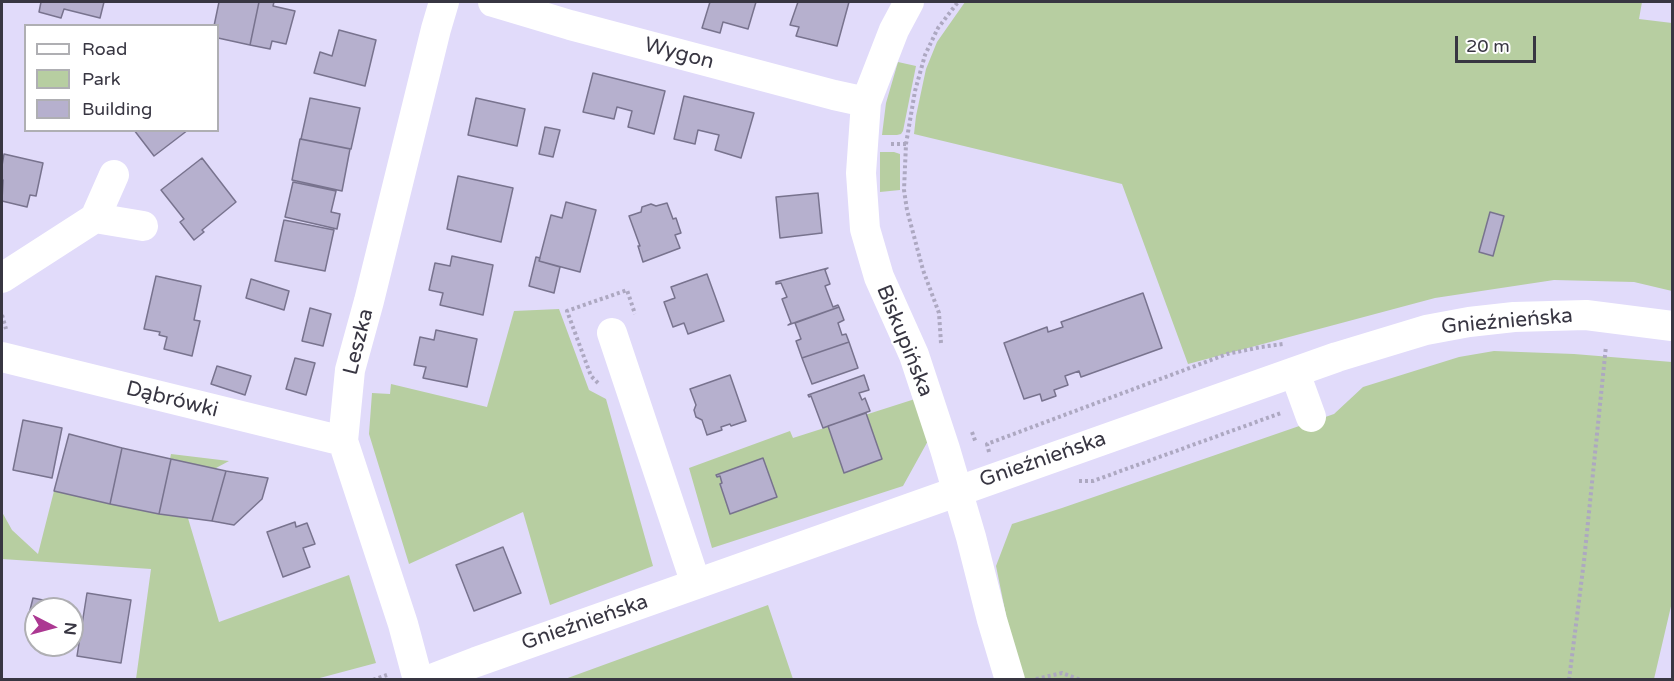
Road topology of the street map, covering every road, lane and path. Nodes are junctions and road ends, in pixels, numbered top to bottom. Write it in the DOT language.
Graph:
graph roads {
  1 [pos="444,2"];
  2 [pos="493,2"];
  3 [pos="909,2"];
  4 [pos="958,2"];
  5 [pos="866,102"];
  6 [pos="114,175"];
  7 [pos="95,218"];
  8 [pos="143,226"];
  9 [pos="2,278"];
  10 [pos="1672,326"];
  11 [pos="612,333"];
  12 [pos="1607,338"];
  13 [pos="1284,344"];
  14 [pos="941,345"];
  15 [pos="2,357"];
  16 [pos="1295,373"];
  17 [pos="1309,410"];
  18 [pos="972,432"];
  19 [pos="343,441"];
  20 [pos="976,443"];
  21 [pos="992,458"];
  22 [pos="1075,480"];
  23 [pos="957,491"];
  24 [pos="696,584"];
  25 [pos="418,680"];
  26 [pos="429,680"];
  27 [pos="1010,680"];
  28 [pos="1031,680"];
  29 [pos="1081,680"];
  30 [pos="1569,680"];
  1 -- 19 [label="street, Leszka"];
  2 -- 5 [label="street, Wygon"];
  3 -- 5 [label="street, Biskupińska"];
  4 -- 14 [label="path"];
  5 -- 23 [label="street, Biskupińska"];
  6 -- 7 [label="street"];
  7 -- 8 [label="street"];
  7 -- 9 [label="street"];
  10 -- 16 [label="street, Gnieźnieńska"];
  11 -- 24 [label="street"];
  12 -- 30 [label="path"];
  13 -- 21 [label="path"];
  15 -- 19 [label="street, Dąbrówki"];
  16 -- 17 [label="street"];
  16 -- 23 [label="street, Gnieźnieńska"];
  17 -- 22 [label="path"];
  18 -- 20 [label="path"];
  19 -- 25 [label="street, Leszka"];
  23 -- 24 [label="street, Gnieźnieńska"];
  23 -- 27 [label="street, Biskupińska"];
  24 -- 26 [label="street, Gnieźnieńska"];
  28 -- 29 [label="path"];
}
